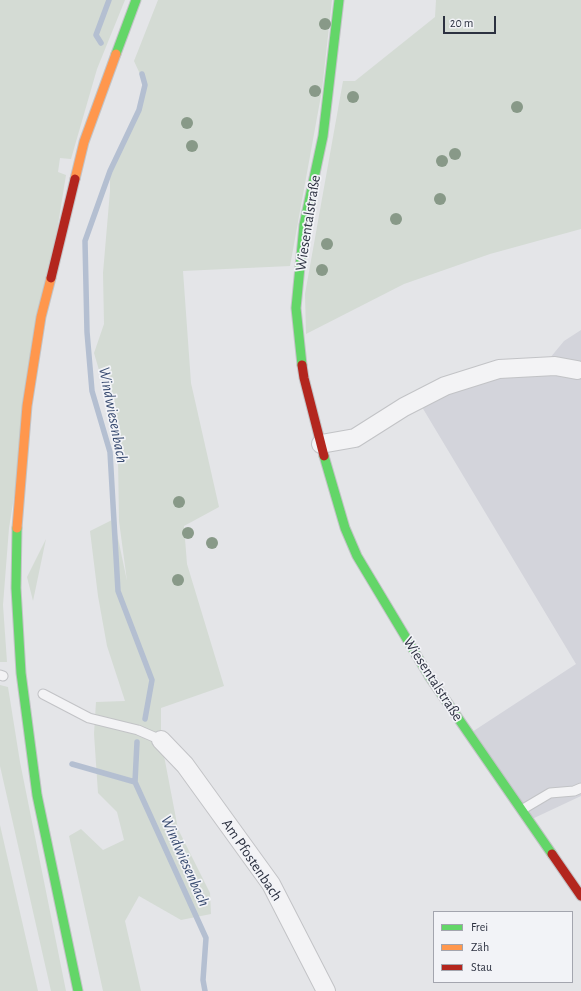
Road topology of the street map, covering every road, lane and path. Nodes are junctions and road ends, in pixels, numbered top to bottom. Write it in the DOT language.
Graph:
graph roads {
  1 [pos="136,0"];
  2 [pos="339,0"];
  3 [pos="577,370"];
  4 [pos="321,444"];
  5 [pos="43,694"];
  6 [pos="161,740"];
  7 [pos="581,788"];
  8 [pos="523,809"];
  9 [pos="581,896"];
  10 [pos="78,991"];
  11 [pos="326,991"];
  1 -- 10 [label="main road"];
  2 -- 4 [label="main road, Wiesentalstraße"];
  3 -- 4 [label="street"];
  4 -- 8 [label="main road, Wiesentalstraße"];
  5 -- 6 [label="lane"];
  6 -- 11 [label="street, Am Pfostenbach"];
  7 -- 8 [label="lane"];
  8 -- 9 [label="main road, Wiesentalstraße"];
}
